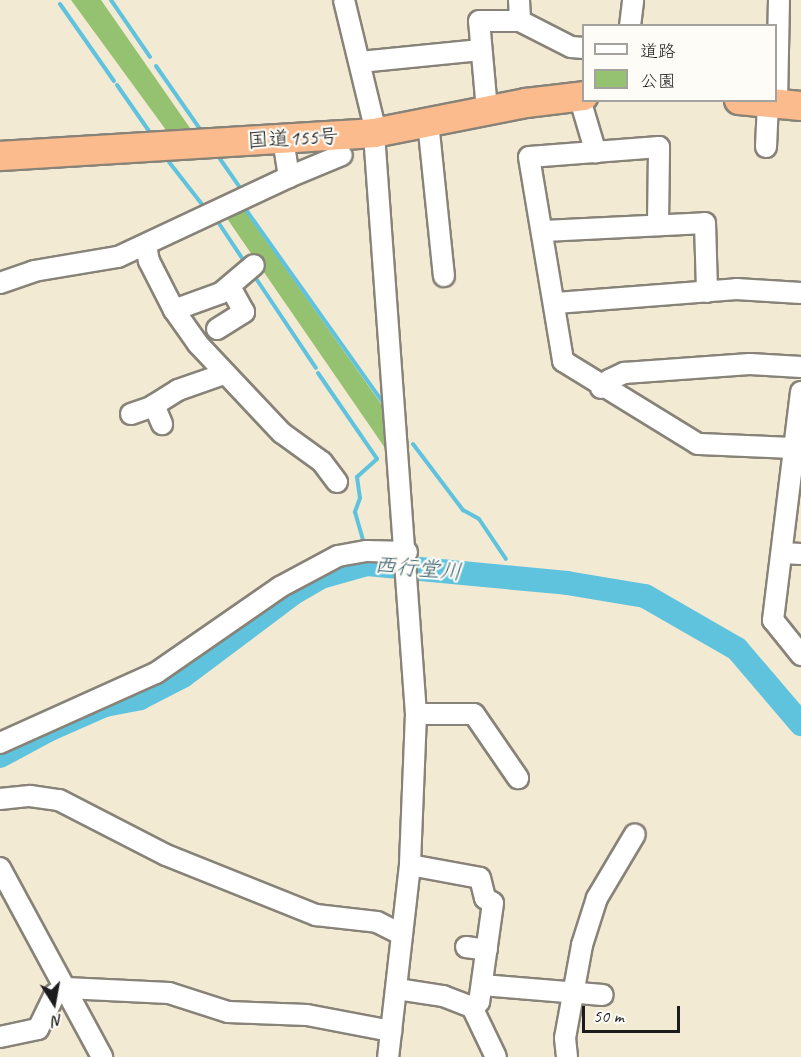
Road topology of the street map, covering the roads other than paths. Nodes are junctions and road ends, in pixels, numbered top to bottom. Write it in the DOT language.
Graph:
graph roads {
  1 [pos="344,0"];
  2 [pos="519,0"];
  3 [pos="633,0"];
  4 [pos="779,0"];
  5 [pos="520,21"];
  6 [pos="630,24"];
  7 [pos="582,48"];
  8 [pos="480,50"];
  9 [pos="360,62"];
  10 [pos="581,96"];
  11 [pos="583,102"];
  12 [pos="760,102"];
  13 [pos="782,104"];
  14 [pos="487,110"];
  15 [pos="428,122"];
  16 [pos="375,133"];
  17 [pos="283,138"];
  18 [pos="766,147"];
  19 [pos="596,153"];
  20 [pos="342,155"];
  21 [pos="0,156"];
  22 [pos="289,177"];
  23 [pos="658,223"];
  24 [pos="544,231"];
  25 [pos="146,246"];
  26 [pos="254,265"];
  27 [pos="444,276"];
  28 [pos="0,283"];
  29 [pos="230,287"];
  30 [pos="707,292"];
  31 [pos="801,293"];
  32 [pos="556,303"];
  33 [pos="174,310"];
  34 [pos="217,329"];
  35 [pos="801,367"];
  36 [pos="224,374"];
  37 [pos="601,388"];
  38 [pos="801,392"];
  39 [pos="801,400"];
  40 [pos="154,405"];
  41 [pos="131,414"];
  42 [pos="162,424"];
  43 [pos="795,448"];
  44 [pos="337,482"];
  45 [pos="791,553"];
  46 [pos="408,555"];
  47 [pos="801,656"];
  48 [pos="416,714"];
  49 [pos="0,743"];
  50 [pos="518,778"];
  51 [pos="0,799"];
  52 [pos="634,834"];
  53 [pos="410,865"];
  54 [pos="0,868"];
  55 [pos="402,935"];
  56 [pos="466,947"];
  57 [pos="487,950"];
  58 [pos="483,985"];
  59 [pos="397,989"];
  60 [pos="61,991"];
  61 [pos="574,992"];
  62 [pos="603,995"];
  63 [pos="472,1007"];
  64 [pos="391,1031"];
  65 [pos="0,1037"];
  66 [pos="102,1057"];
  67 [pos="388,1057"];
  68 [pos="496,1057"];
  69 [pos="567,1057"];
  1 -- 9 [label="street"];
  2 -- 5 [label="street"];
  3 -- 6 [label="street"];
  4 -- 13 [label="street"];
  5 -- 7 [label="street"];
  5 -- 8 [label="street"];
  8 -- 9 [label="street"];
  8 -- 14 [label="street"];
  9 -- 16 [label="street"];
  10 -- 14 [label="highway, 国道155号"];
  11 -- 19 [label="street"];
  12 -- 13 [label="highway"];
  13 -- 18 [label="street"];
  14 -- 15 [label="highway, 国道155号"];
  15 -- 16 [label="highway, 国道155号"];
  15 -- 27 [label="street"];
  16 -- 17 [label="highway, 国道155号"];
  16 -- 46 [label="street"];
  17 -- 21 [label="highway, 国道155号"];
  17 -- 22 [label="street"];
  19 -- 23 [label="street"];
  19 -- 24 [label="street"];
  20 -- 22 [label="street"];
  22 -- 25 [label="street"];
  23 -- 24 [label="street"];
  23 -- 30 [label="street"];
  24 -- 32 [label="street"];
  25 -- 28 [label="street"];
  25 -- 33 [label="street"];
  26 -- 29 [label="street"];
  29 -- 33 [label="street"];
  29 -- 34 [label="street"];
  30 -- 31 [label="street"];
  30 -- 32 [label="street"];
  32 -- 37 [label="street"];
  33 -- 36 [label="street"];
  35 -- 37 [label="street"];
  36 -- 40 [label="street"];
  36 -- 44 [label="street"];
  37 -- 43 [label="street"];
  38 -- 39 [label="street"];
  39 -- 43 [label="street"];
  40 -- 41 [label="street"];
  40 -- 42 [label="street"];
  43 -- 45 [label="street"];
  45 -- 47 [label="street"];
  46 -- 48 [label="street"];
  46 -- 49 [label="street"];
  48 -- 50 [label="street"];
  48 -- 53 [label="street"];
  51 -- 55 [label="street"];
  52 -- 61 [label="street"];
  53 -- 55 [label="street"];
  53 -- 57 [label="street"];
  54 -- 60 [label="street"];
  55 -- 59 [label="street"];
  56 -- 57 [label="street"];
  57 -- 58 [label="street"];
  58 -- 61 [label="street"];
  58 -- 63 [label="street"];
  59 -- 63 [label="street"];
  59 -- 64 [label="street"];
  60 -- 64 [label="street"];
  60 -- 65 [label="street"];
  60 -- 66 [label="street"];
  61 -- 62 [label="street"];
  61 -- 69 [label="street"];
  63 -- 68 [label="street"];
  64 -- 67 [label="street"];
}
